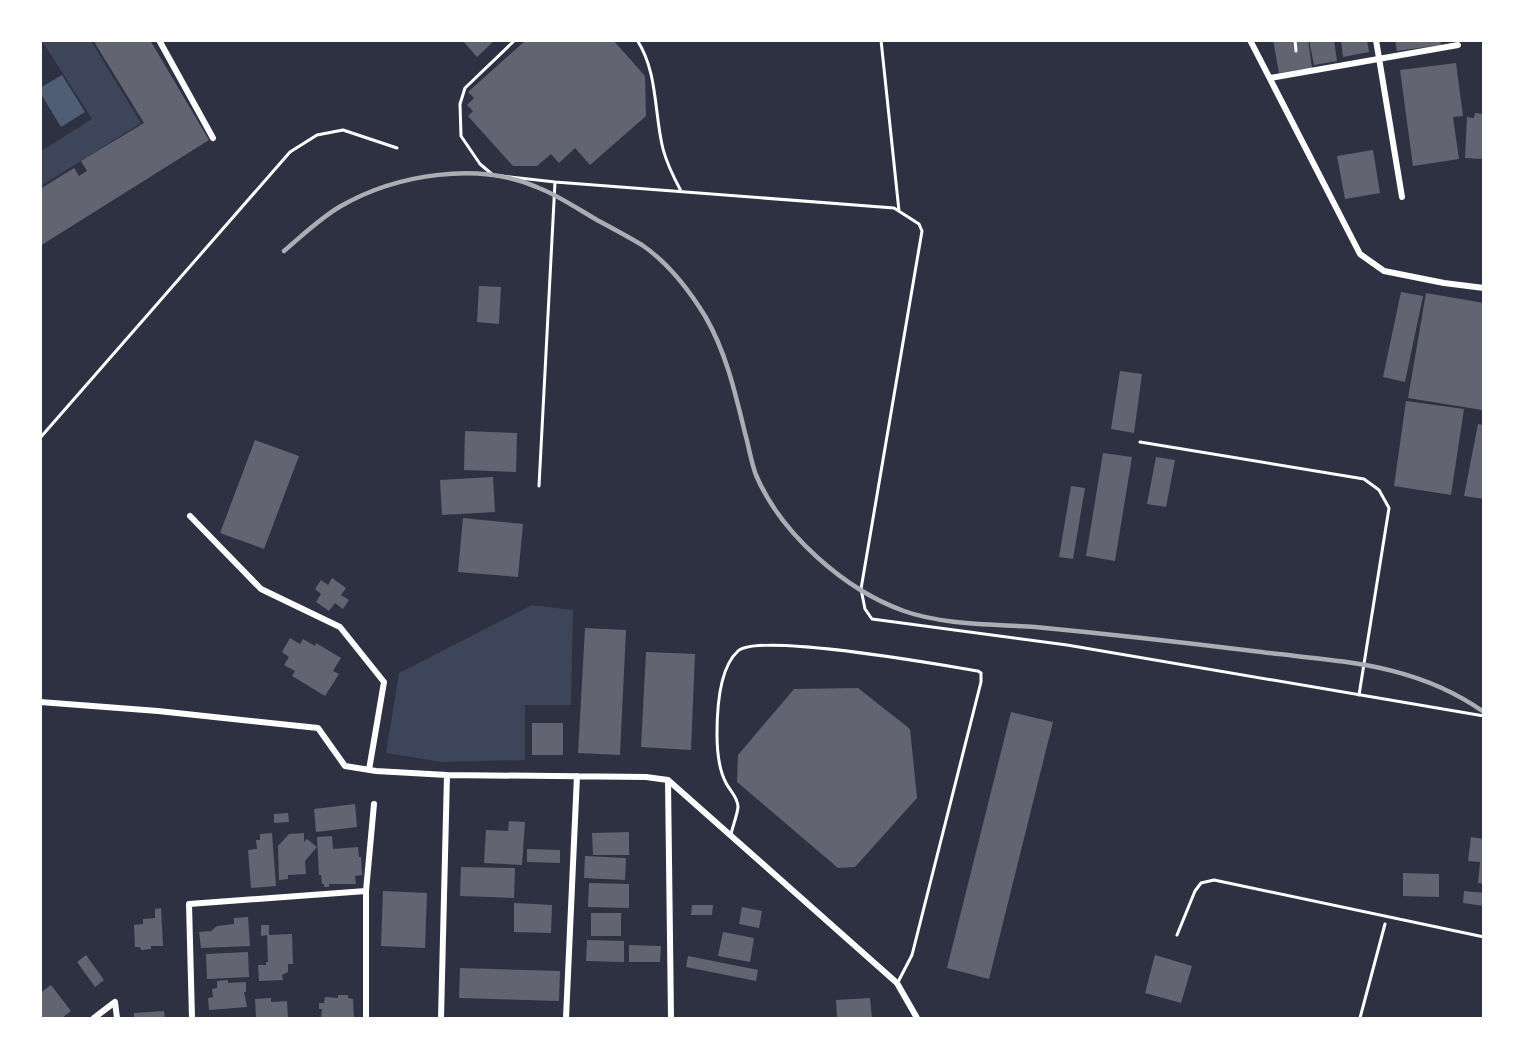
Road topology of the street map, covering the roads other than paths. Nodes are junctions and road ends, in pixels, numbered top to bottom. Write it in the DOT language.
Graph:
graph roads {
  1 [pos="159,40"];
  2 [pos="515,40"];
  3 [pos="637,40"];
  4 [pos="880,40"];
  5 [pos="1250,40"];
  6 [pos="1376,40"];
  7 [pos="1458,45"];
  8 [pos="1379,58"];
  9 [pos="1270,78"];
  10 [pos="213,138"];
  11 [pos="397,148"];
  12 [pos="555,182"];
  13 [pos="681,191"];
  14 [pos="1402,197"];
  15 [pos="899,211"];
  16 [pos="1484,288"];
  17 [pos="40,438"];
  18 [pos="1140,442"];
  19 [pos="539,486"];
  20 [pos="190,516"];
  21 [pos="1359,695"];
  22 [pos="40,702"];
  23 [pos="1484,716"];
  24 [pos="369,770"];
  25 [pos="447,775"];
  26 [pos="578,776"];
  27 [pos="668,780"];
  28 [pos="374,804"];
  29 [pos="731,836"];
  30 [pos="366,891"];
  31 [pos="1178,935"];
  32 [pos="1484,937"];
  33 [pos="897,983"];
  34 [pos="94,1018"];
  35 [pos="117,1018"];
  36 [pos="192,1018"];
  37 [pos="366,1018"];
  38 [pos="441,1018"];
  39 [pos="566,1018"];
  40 [pos="671,1018"];
  41 [pos="917,1018"];
  1 -- 10 [label="street"];
  2 -- 12 [label="lane"];
  3 -- 13 [label="lane"];
  4 -- 15 [label="lane"];
  5 -- 9 [label="street"];
  6 -- 8 [label="street"];
  7 -- 8 [label="street"];
  8 -- 9 [label="street"];
  8 -- 14 [label="street"];
  9 -- 16 [label="street"];
  11 -- 17 [label="lane"];
  12 -- 13 [label="lane"];
  12 -- 19 [label="lane"];
  13 -- 15 [label="lane"];
  15 -- 21 [label="lane"];
  18 -- 21 [label="lane"];
  20 -- 24 [label="street"];
  21 -- 23 [label="lane"];
  22 -- 24 [label="street"];
  24 -- 25 [label="street"];
  25 -- 26 [label="street"];
  25 -- 38 [label="street"];
  26 -- 27 [label="street"];
  26 -- 39 [label="street"];
  27 -- 29 [label="street"];
  27 -- 40 [label="street"];
  28 -- 30 [label="street"];
  29 -- 33 [label="street"];
  29 -- 33 [label="lane"];
  30 -- 36 [label="street"];
  30 -- 37 [label="street"];
  31 -- 32 [label="lane"];
  33 -- 41 [label="street"];
  34 -- 35 [label="street"];
}
